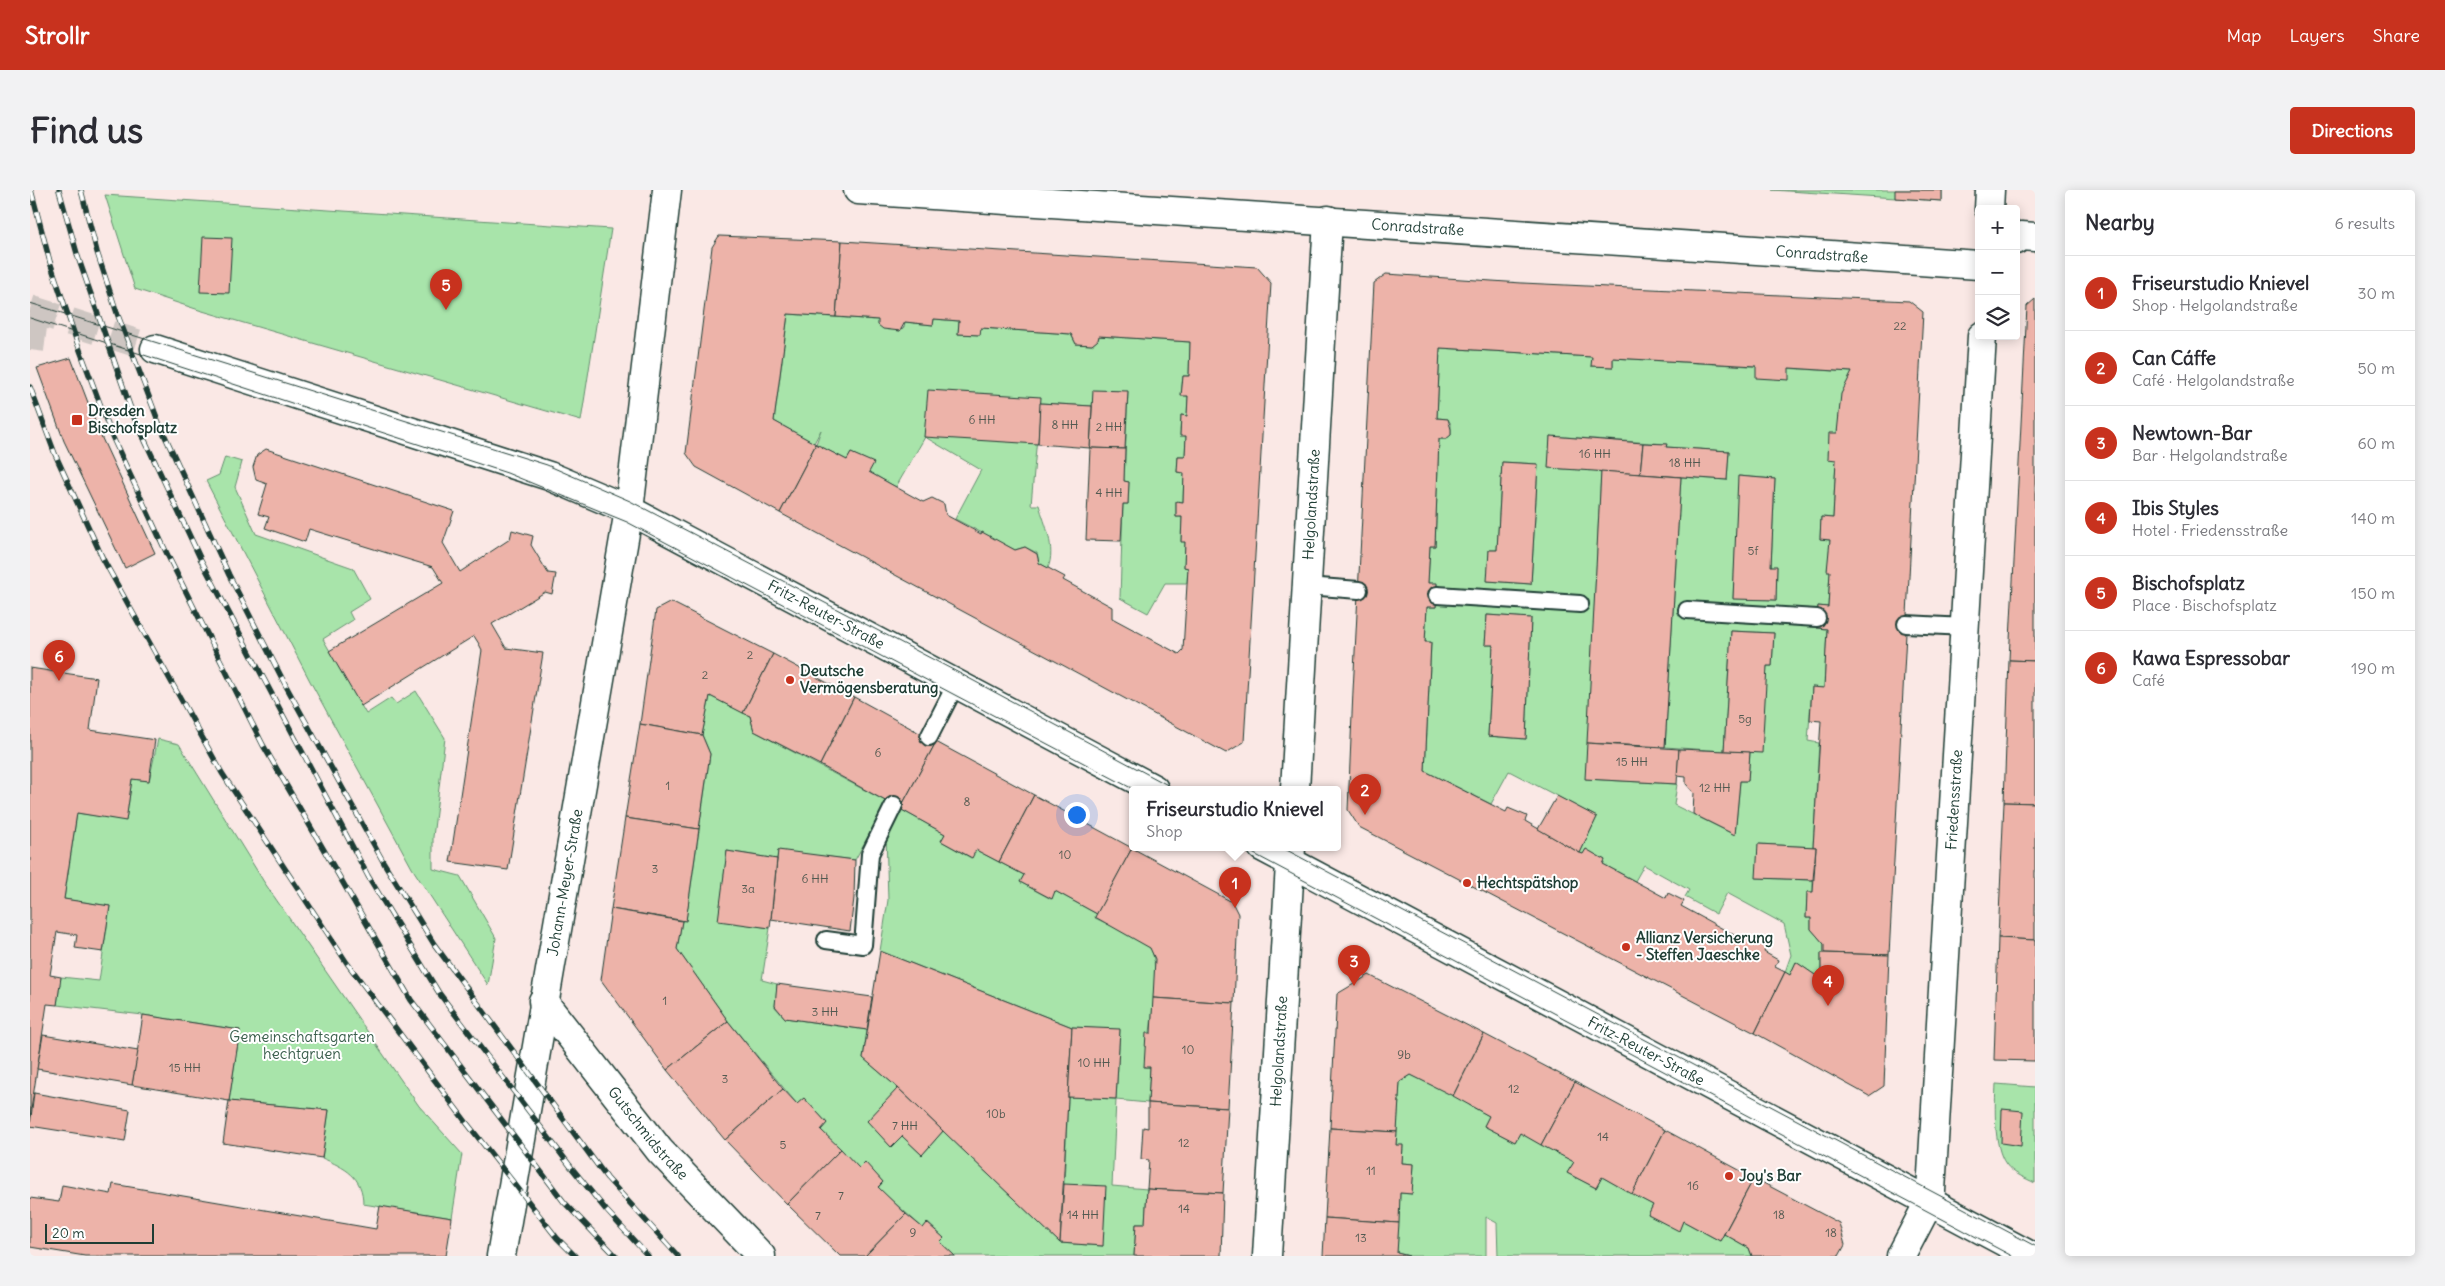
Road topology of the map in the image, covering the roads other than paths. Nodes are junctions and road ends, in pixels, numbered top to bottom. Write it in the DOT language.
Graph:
graph roads {
  1 [pos="667,190"];
  2 [pos="858,190"];
  3 [pos="1990,190"];
  4 [pos="1989,205"];
  5 [pos="1328,220"];
  6 [pos="2020,237"];
  7 [pos="2035,237"];
  8 [pos="1975,265"];
  9 [pos="1982,340"];
  10 [pos="155,349"];
  11 [pos="629,510"];
  12 [pos="1307,586"];
  13 [pos="1359,590"];
  14 [pos="1436,595"];
  15 [pos="1580,604"];
  16 [pos="1687,610"];
  17 [pos="1817,618"];
  18 [pos="1906,624"];
  19 [pos="1965,627"];
  20 [pos="956,684"];
  21 [pos="929,737"];
  22 [pos="1148,786"];
  23 [pos="1295,786"];
  24 [pos="894,805"];
  25 [pos="1279,851"];
  26 [pos="1291,854"];
  27 [pos="826,940"];
  28 [pos="543,1001"];
  29 [pos="1929,1202"];
  30 [pos="501,1256"];
  31 [pos="761,1256"];
  32 [pos="1267,1256"];
  33 [pos="1900,1256"];
  34 [pos="2031,1256"];
  1 -- 11 [label="street, Johann-Meyer-Straße"];
  2 -- 5 [label="street, Conradstraße"];
  3 -- 4 [label="street"];
  5 -- 8 [label="street, Conradstraße"];
  5 -- 12 [label="street, Helgolandstraße"];
  6 -- 7 [label="street"];
  9 -- 19 [label="street, Friedensstraße"];
  10 -- 11 [label="street, Fritz-Reuter-Straße"];
  11 -- 20 [label="street, Fritz-Reuter-Straße"];
  11 -- 28 [label="street, Johann-Meyer-Straße"];
  12 -- 13 [label="lane"];
  12 -- 23 [label="street, Helgolandstraße"];
  14 -- 15 [label="lane"];
  16 -- 17 [label="lane"];
  18 -- 19 [label="lane"];
  19 -- 29 [label="street, Friedensstraße"];
  20 -- 21 [label="lane"];
  20 -- 22 [label="street, Fritz-Reuter-Straße"];
  24 -- 27 [label="lane"];
  25 -- 26 [label="street, Fritz-Reuter-Straße"];
  26 -- 29 [label="street, Fritz-Reuter-Straße"];
  26 -- 32 [label="street, Helgolandstraße"];
  28 -- 30 [label="street, Johann-Meyer-Straße"];
  28 -- 31 [label="street, Gutschmidstraße"];
  29 -- 33 [label="street, Friedensstraße"];
  29 -- 34 [label="street, Fritz-Reuter-Straße"];
}
